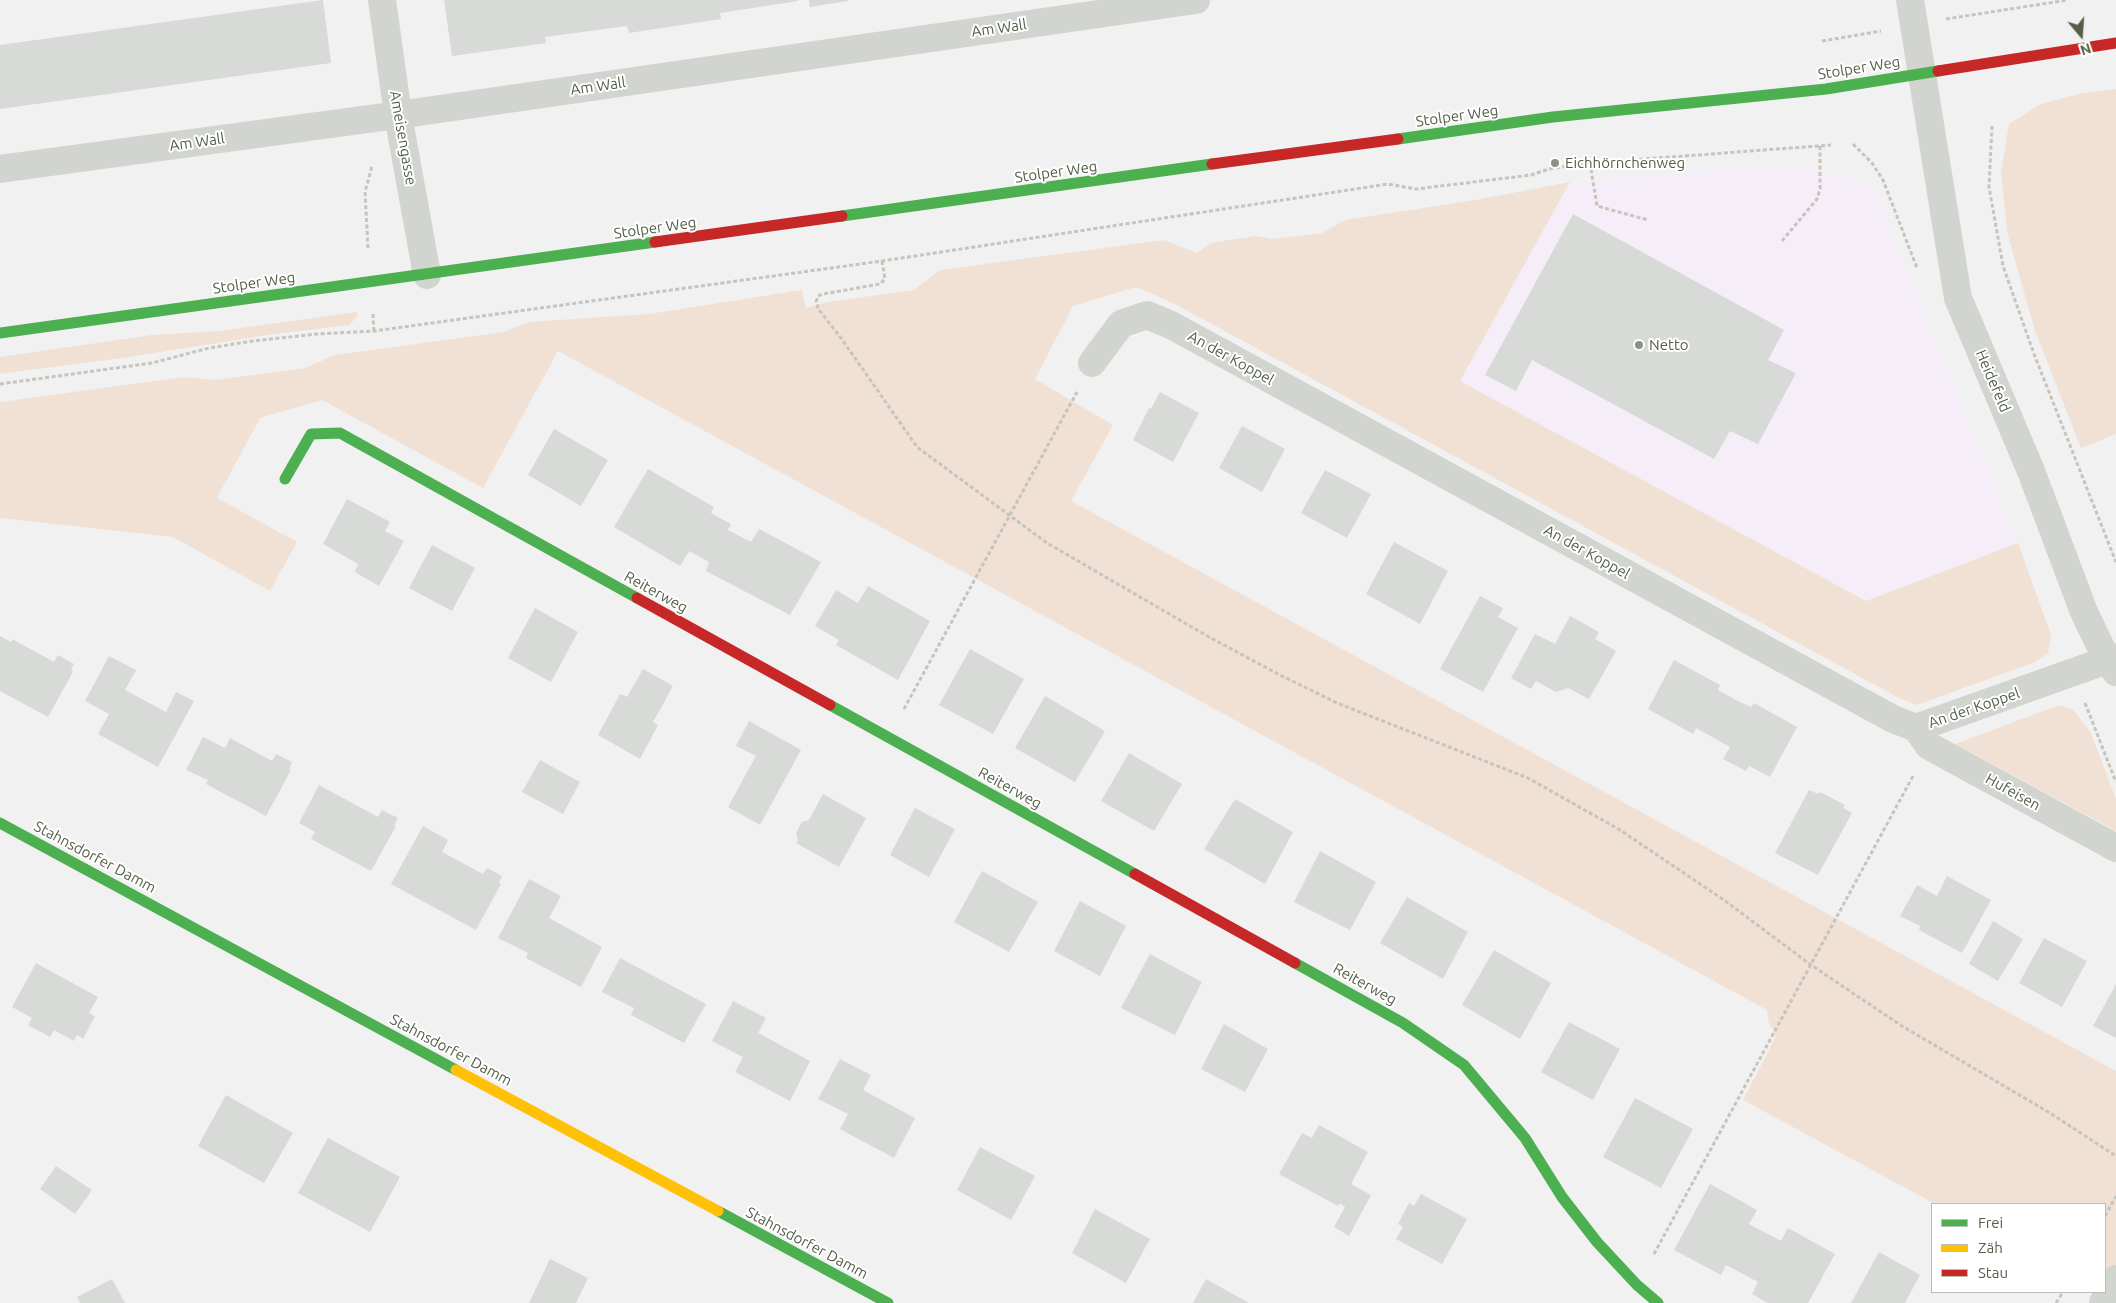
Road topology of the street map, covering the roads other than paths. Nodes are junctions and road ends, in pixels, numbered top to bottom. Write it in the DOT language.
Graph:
graph roads {
  1 [pos="382,0"];
  2 [pos="1196,0"];
  3 [pos="1910,0"];
  4 [pos="1155,3"];
  5 [pos="2116,43"];
  6 [pos="1922,73"];
  7 [pos="398,119"];
  8 [pos="0,169"];
  9 [pos="427,276"];
  10 [pos="0,334"];
  11 [pos="1092,364"];
  12 [pos="285,479"];
  13 [pos="2113,663"];
  14 [pos="1923,737"];
  15 [pos="0,823"];
  16 [pos="2116,848"];
  17 [pos="2116,1279"];
  18 [pos="888,1303"];
  19 [pos="1658,1303"];
  20 [pos="2103,1303"];
  1 -- 7 [label="street, Ameisengasse"];
  2 -- 4 [label="street, Am Wall"];
  3 -- 6 [label="street"];
  4 -- 7 [label="street, Am Wall"];
  5 -- 6 [label="street, Stolper Weg"];
  6 -- 9 [label="street, Stolper Weg"];
  6 -- 13 [label="street, Heidefeld"];
  7 -- 8 [label="street, Am Wall"];
  7 -- 9 [label="street, Ameisengasse"];
  9 -- 10 [label="street, Stolper Weg"];
  11 -- 14 [label="street, An der Koppel"];
  12 -- 19 [label="street, Reiterweg"];
  13 -- 14 [label="street, An der Koppel"];
  14 -- 16 [label="street, Hufeisen"];
  15 -- 18 [label="street, Stahnsdorfer Damm"];
  17 -- 20 [label="street"];
}
